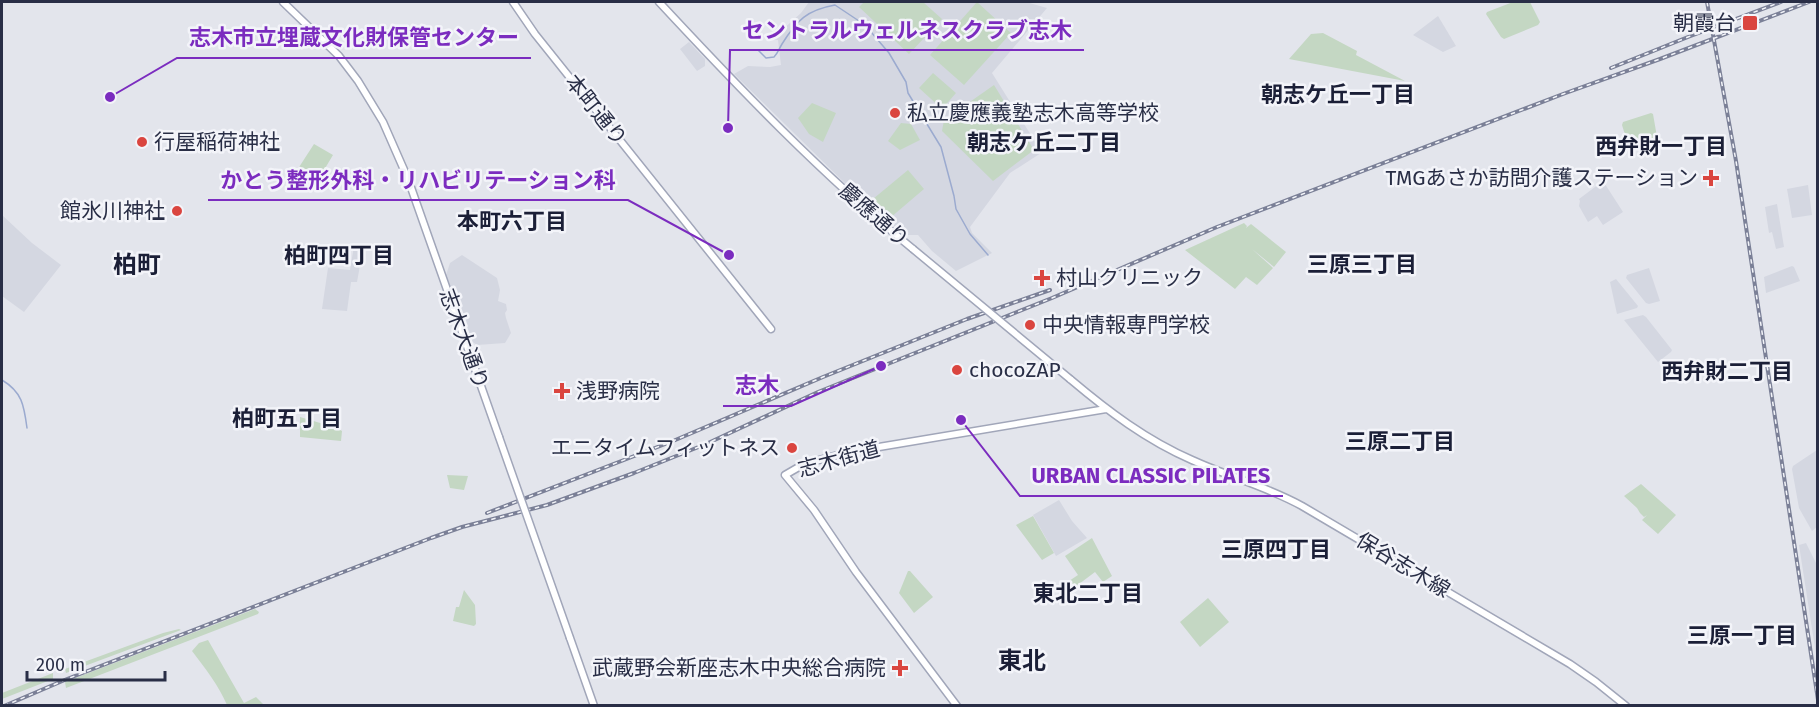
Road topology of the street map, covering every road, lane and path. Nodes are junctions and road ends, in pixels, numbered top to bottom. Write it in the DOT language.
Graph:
graph roads {
  1 [pos="283,2"];
  2 [pos="513,2"];
  3 [pos="659,2"];
  4 [pos="771,329"];
  5 [pos="1106,409"];
  6 [pos="594,705"];
  7 [pos="957,705"];
  8 [pos="1626,705"];
  1 -- 6 [label="main road, 志木大通り, bridge"];
  2 -- 4 [label="main road, 本町通り"];
  3 -- 5 [label="main road, 慶應通り, bridge"];
  5 -- 7 [label="main road, 志木街道"];
  5 -- 8 [label="main road, 保谷志木線"];
}
